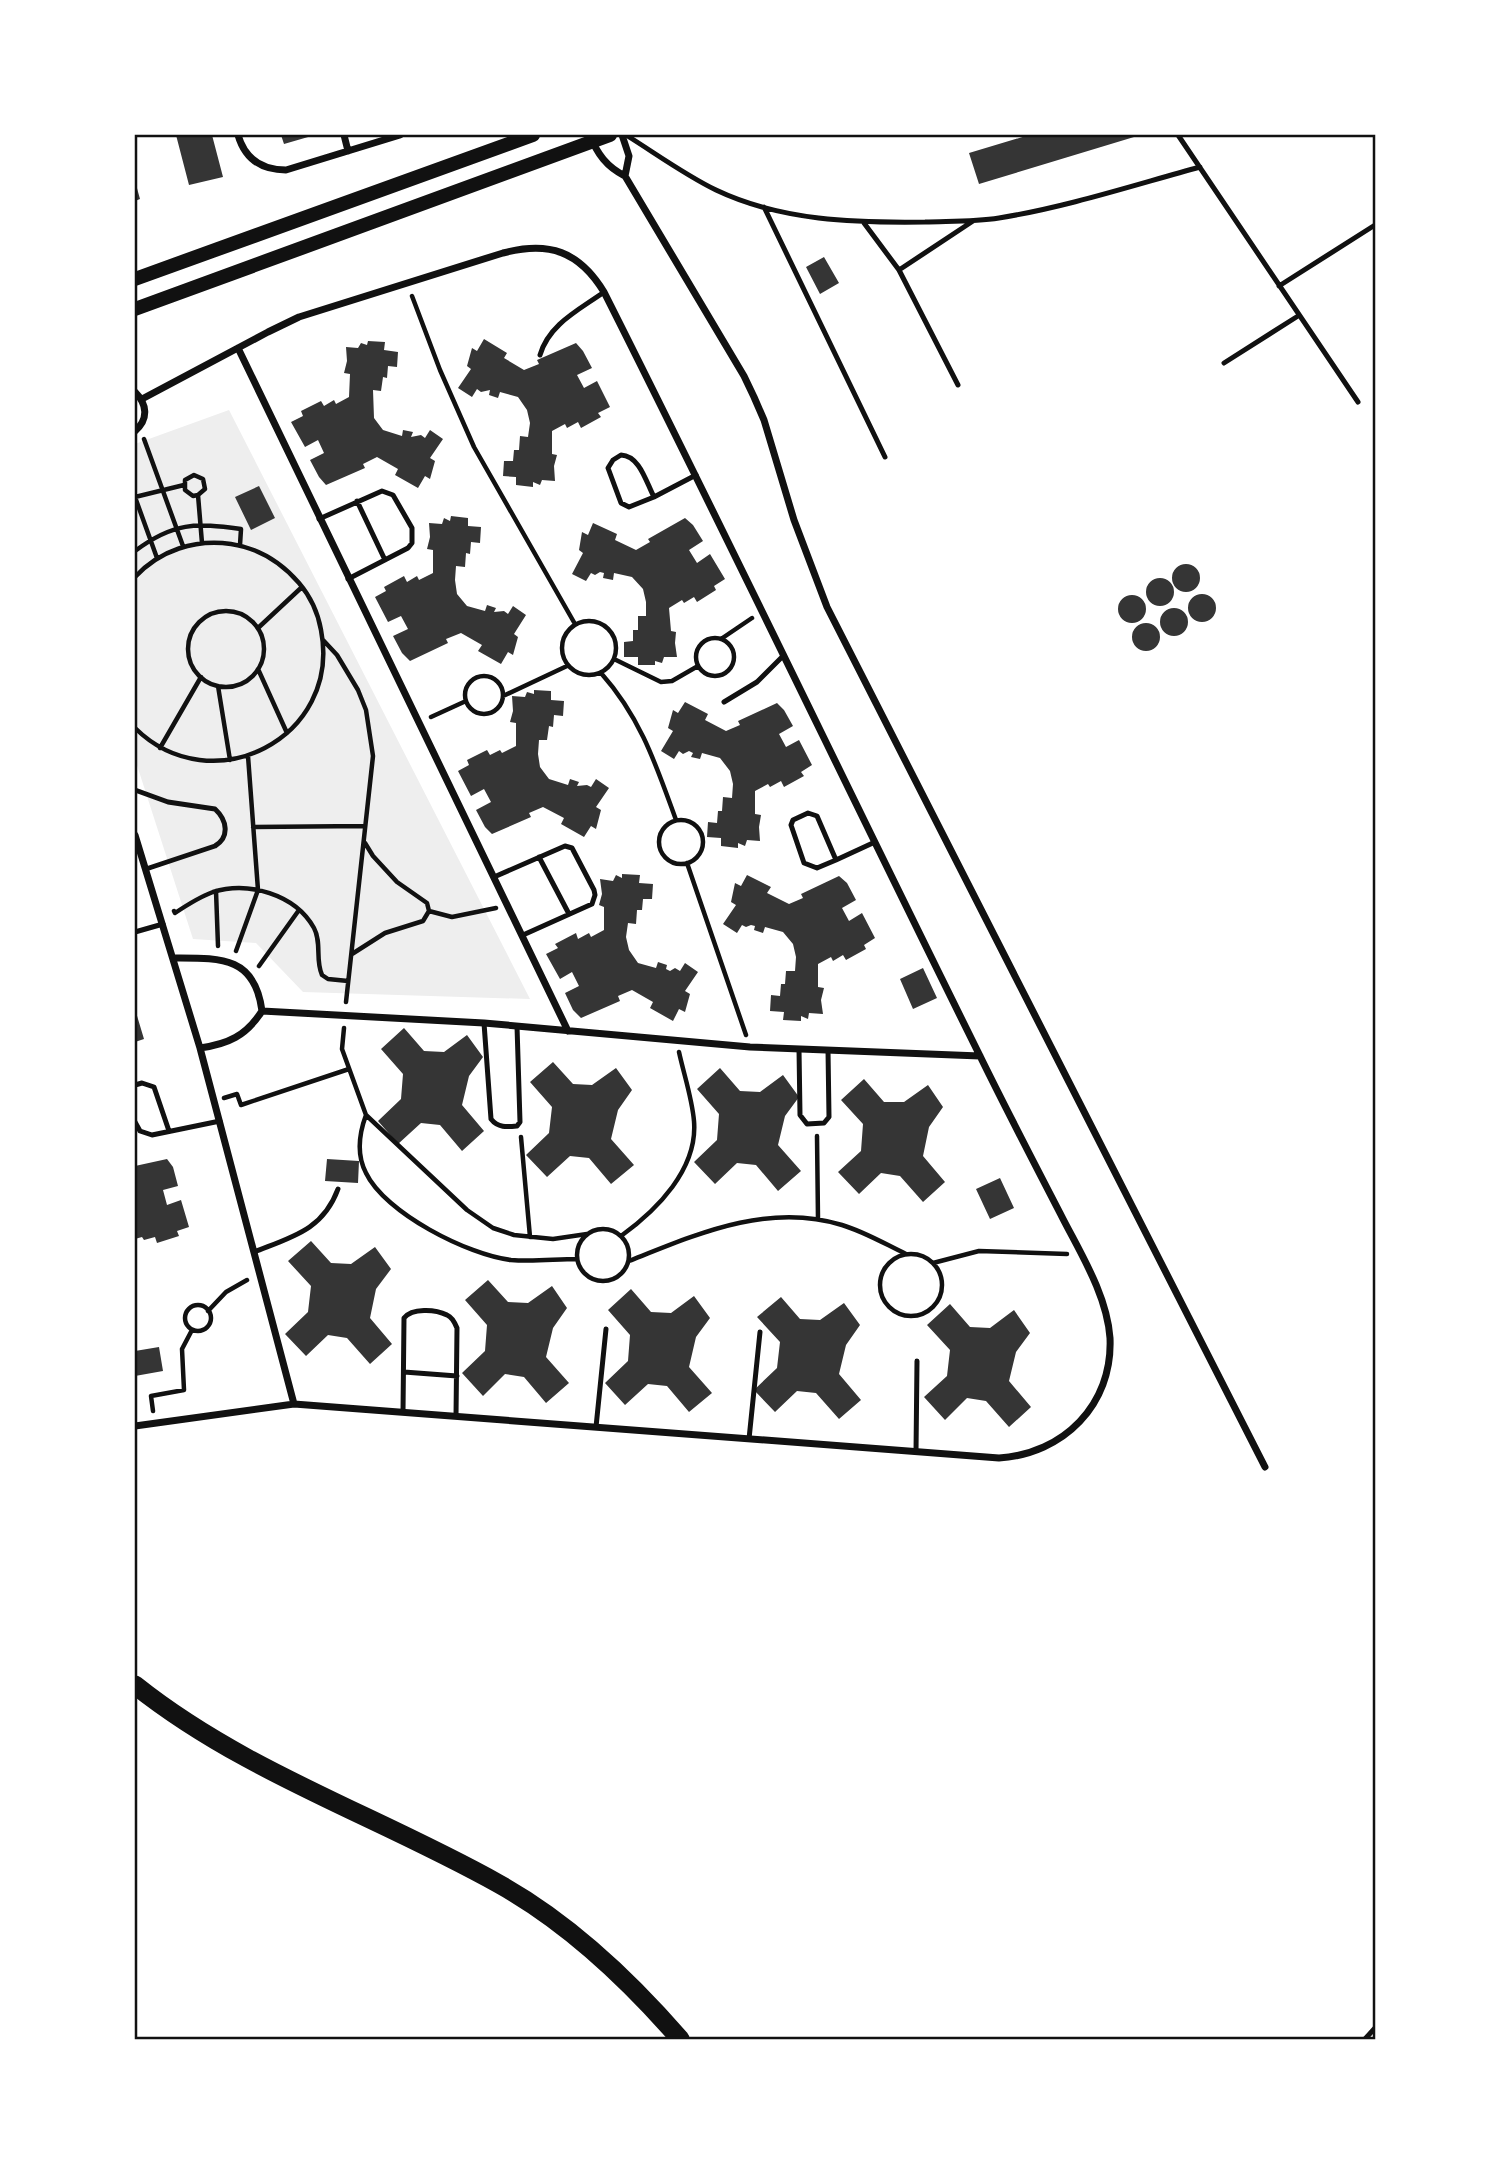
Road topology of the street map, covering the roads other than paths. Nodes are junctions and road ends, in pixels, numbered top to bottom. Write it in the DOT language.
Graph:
graph roads {
  1 [pos="238,135"];
  2 [pos="344,135"];
  3 [pos="400,135"];
  4 [pos="533,135"];
  5 [pos="610,135"];
  6 [pos="624,135"];
  7 [pos="1178,135"];
  8 [pos="591,138"];
  9 [pos="348,151"];
  10 [pos="1200,167"];
  11 [pos="625,176"];
  12 [pos="764,207"];
  13 [pos="973,221"];
  14 [pos="864,223"];
  15 [pos="1375,225"];
  16 [pos="900,270"];
  17 [pos="135,279"];
  18 [pos="1279,286"];
  19 [pos="604,292"];
  20 [pos="135,309"];
  21 [pos="1298,316"];
  22 [pos="238,348"];
  23 [pos="540,355"];
  24 [pos="1224,363"];
  25 [pos="958,385"];
  26 [pos="135,392"];
  27 [pos="142,400"];
  28 [pos="1358,402"];
  29 [pos="137,429"];
  30 [pos="885,457"];
  31 [pos="696,475"];
  32 [pos="653,497"];
  33 [pos="357,502"];
  34 [pos="319,519"];
  35 [pos="386,560"];
  36 [pos="348,579"];
  37 [pos="784,655"];
  38 [pos="724,702"];
  39 [pos="135,789"];
  40 [pos="135,835"];
  41 [pos="875,842"];
  42 [pos="539,857"];
  43 [pos="836,860"];
  44 [pos="146,869"];
  45 [pos="494,877"];
  46 [pos="569,914"];
  47 [pos="163,924"];
  48 [pos="135,932"];
  49 [pos="523,935"];
  50 [pos="174,958"];
  51 [pos="262,1011"];
  52 [pos="484,1023"];
  53 [pos="517,1026"];
  54 [pos="568,1031"];
  55 [pos="201,1048"];
  56 [pos="799,1049"];
  57 [pos="828,1050"];
  58 [pos="980,1056"];
  59 [pos="135,1085"];
  60 [pos="220,1121"];
  61 [pos="135,1122"];
  62 [pos="169,1131"];
  63 [pos="338,1189"];
  64 [pos="254,1252"];
  65 [pos="606,1329"];
  66 [pos="760,1332"];
  67 [pos="917,1361"];
  68 [pos="404,1372"];
  69 [pos="457,1376"];
  70 [pos="293,1404"];
  71 [pos="403,1412"];
  72 [pos="456,1416"];
  73 [pos="135,1426"];
  74 [pos="596,1427"];
  75 [pos="749,1439"];
  76 [pos="916,1452"];
  77 [pos="1265,1467"];
  78 [pos="135,1685"];
  79 [pos="1375,2028"];
  80 [pos="680,2039"];
  81 [pos="1365,2039"];
  1 -- 9 [label="street"];
  2 -- 9 [label="street"];
  3 -- 9 [label="street"];
  4 -- 17 [label="main road"];
  5 -- 8 [label="main road"];
  6 -- 11 [label="street"];
  6 -- 12 [label="lane"];
  7 -- 10 [label="lane"];
  8 -- 11 [label="street"];
  8 -- 20 [label="main road"];
  10 -- 13 [label="lane"];
  10 -- 18 [label="lane"];
  11 -- 77 [label="street"];
  12 -- 14 [label="lane"];
  12 -- 30 [label="lane"];
  13 -- 14 [label="lane"];
  13 -- 16 [label="lane"];
  14 -- 16 [label="lane"];
  15 -- 18 [label="lane"];
  16 -- 25 [label="lane"];
  18 -- 21 [label="lane"];
  19 -- 22 [label="street"];
  19 -- 23 [label="lane"];
  19 -- 31 [label="street"];
  21 -- 24 [label="lane"];
  21 -- 28 [label="lane"];
  22 -- 27 [label="street"];
  22 -- 34 [label="street"];
  26 -- 27 [label="street"];
  27 -- 29 [label="street"];
  31 -- 32 [label="lane"];
  31 -- 37 [label="street"];
  32 -- 32 [label="lane"];
  33 -- 34 [label="lane"];
  33 -- 35 [label="lane"];
  33 -- 35 [label="lane"];
  34 -- 36 [label="street"];
  35 -- 36 [label="lane"];
  36 -- 45 [label="street"];
  37 -- 38 [label="lane"];
  37 -- 41 [label="street"];
  39 -- 44 [label="lane"];
  40 -- 44 [label="street"];
  41 -- 43 [label="lane"];
  41 -- 58 [label="street"];
  42 -- 45 [label="lane"];
  42 -- 46 [label="lane"];
  42 -- 46 [label="lane"];
  43 -- 43 [label="lane"];
  44 -- 47 [label="street"];
  45 -- 49 [label="street"];
  46 -- 49 [label="lane"];
  47 -- 48 [label="lane"];
  47 -- 50 [label="street"];
  49 -- 54 [label="street"];
  50 -- 51 [label="street"];
  50 -- 55 [label="street"];
  51 -- 52 [label="street"];
  51 -- 55 [label="street"];
  52 -- 53 [label="street"];
  52 -- 53 [label="lane"];
  53 -- 54 [label="street"];
  54 -- 56 [label="street"];
  55 -- 60 [label="street"];
  56 -- 57 [label="street"];
  56 -- 57 [label="lane"];
  57 -- 58 [label="street"];
  58 -- 76 [label="street"];
  59 -- 62 [label="lane"];
  60 -- 62 [label="lane"];
  60 -- 64 [label="street"];
  61 -- 62 [label="lane"];
  63 -- 64 [label="lane"];
  64 -- 70 [label="street"];
  65 -- 74 [label="lane"];
  66 -- 75 [label="lane"];
  67 -- 76 [label="lane"];
  68 -- 69 [label="lane"];
  68 -- 69 [label="lane"];
  68 -- 71 [label="lane"];
  69 -- 72 [label="lane"];
  70 -- 71 [label="street"];
  70 -- 73 [label="street"];
  71 -- 72 [label="street"];
  72 -- 74 [label="street"];
  74 -- 75 [label="street"];
  75 -- 76 [label="street"];
  78 -- 80 [label="highway"];
  79 -- 81 [label="lane"];
}
